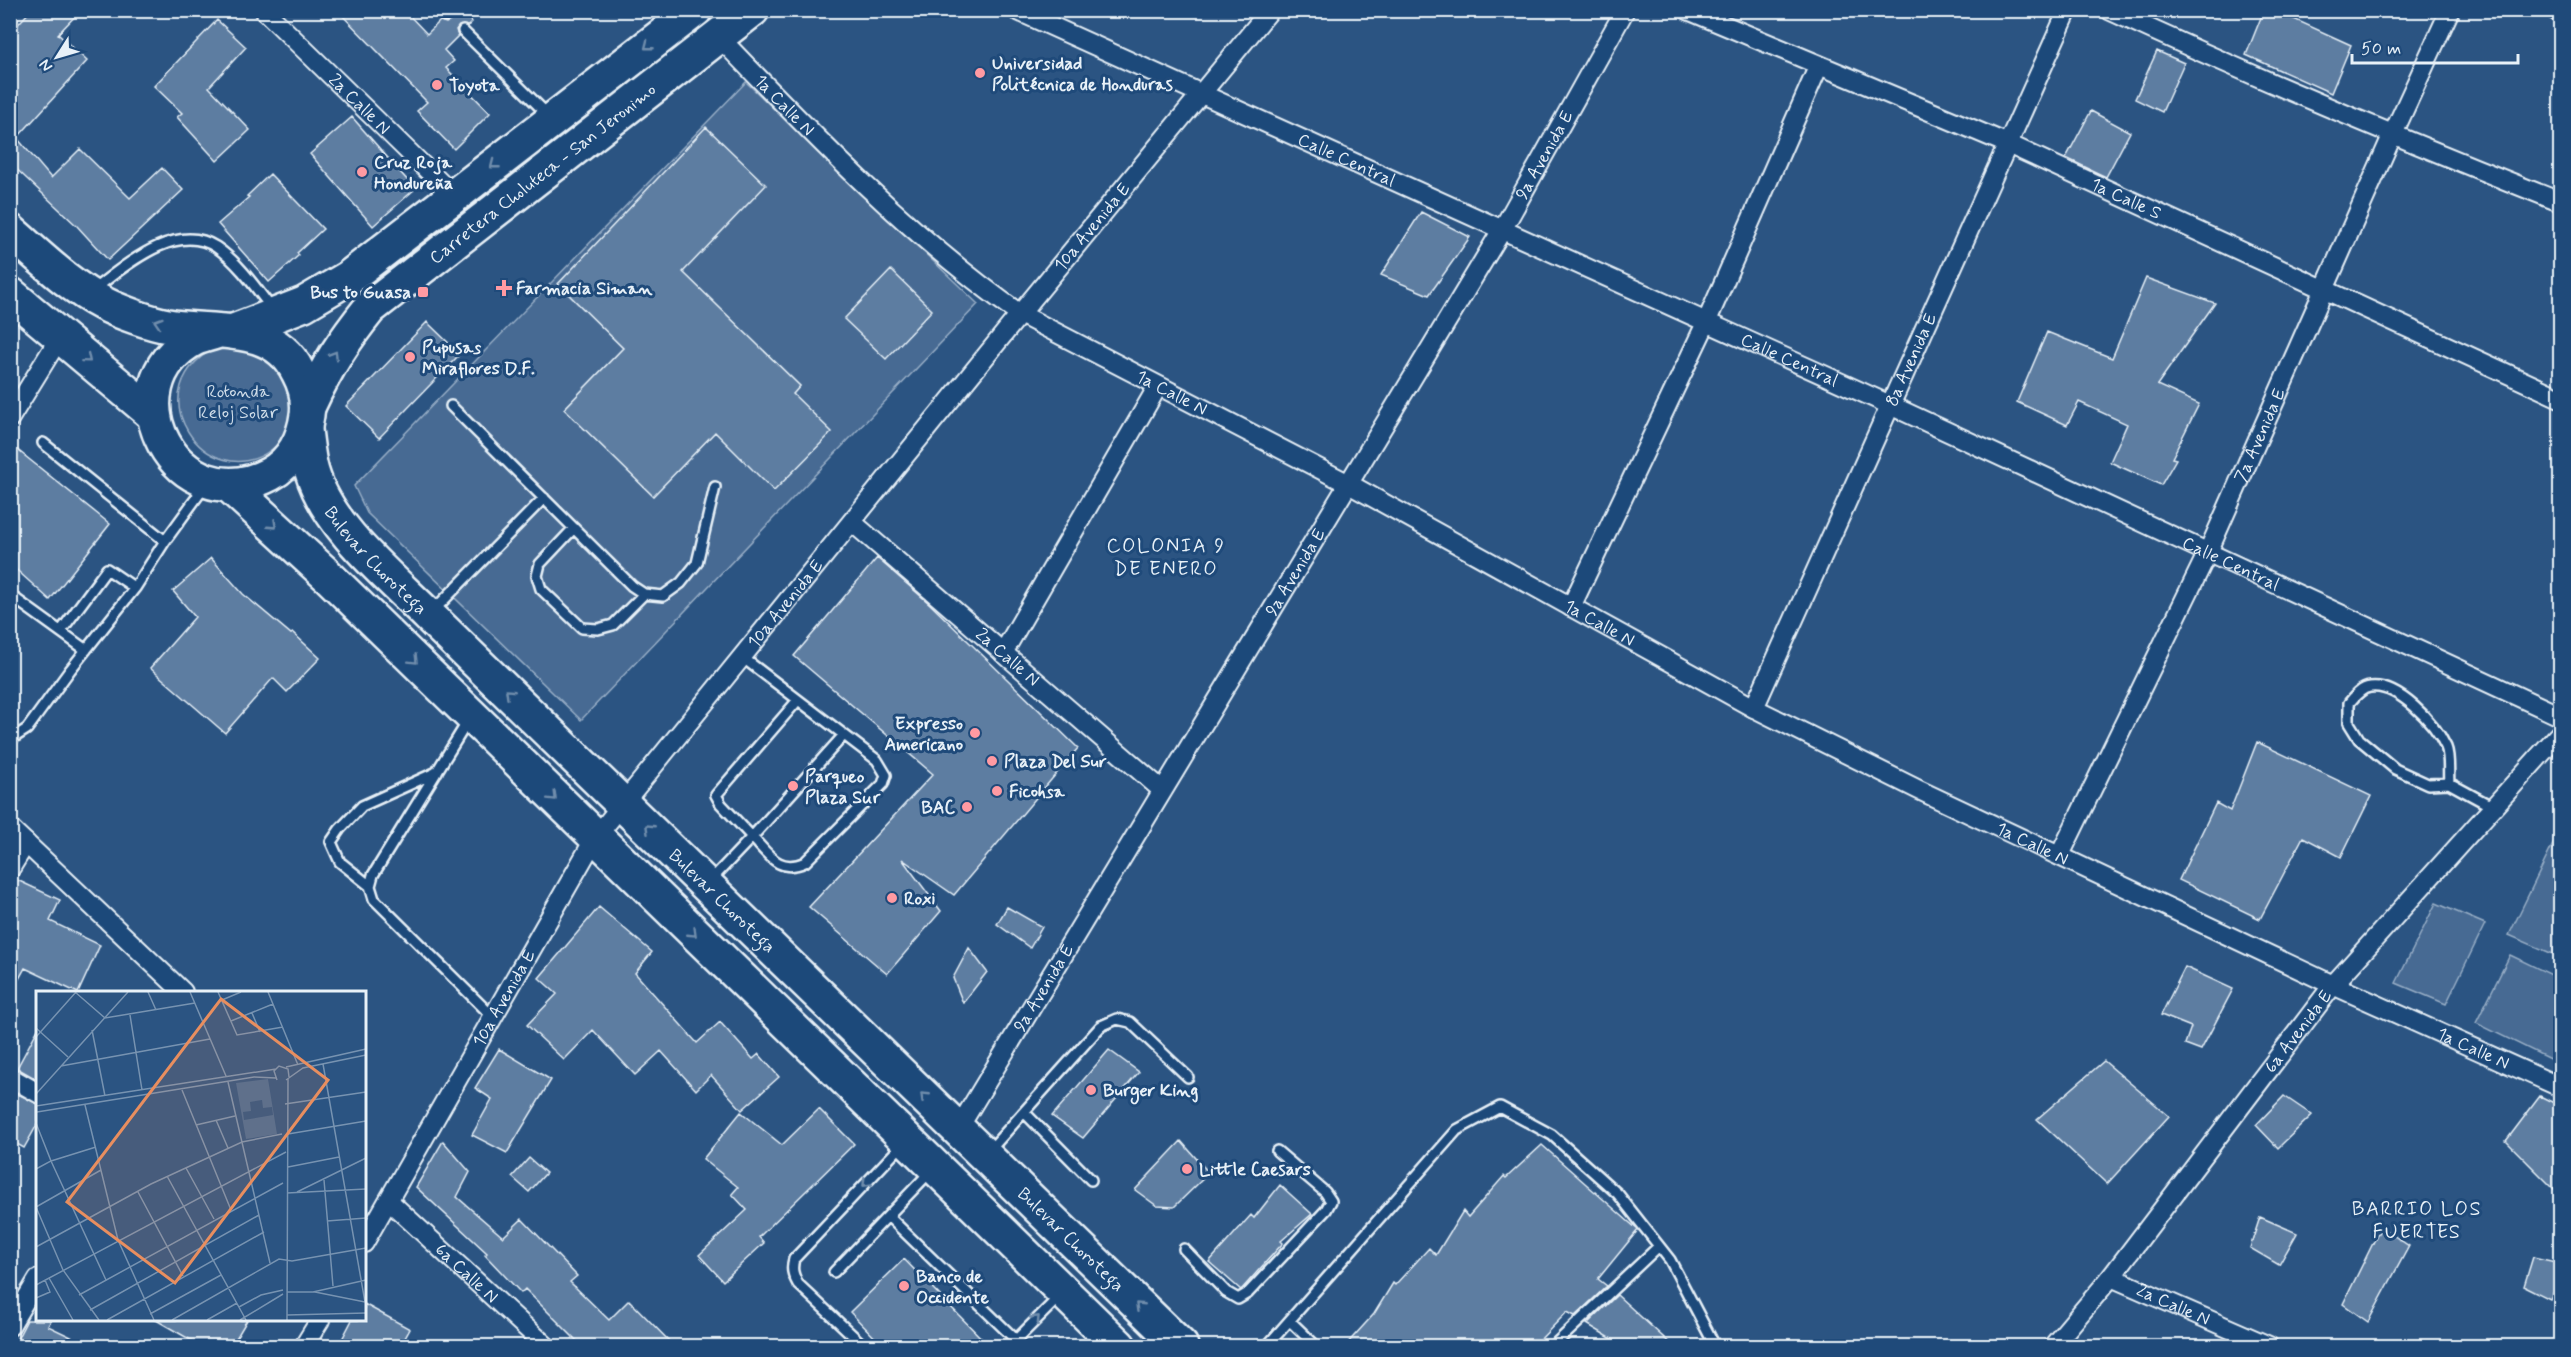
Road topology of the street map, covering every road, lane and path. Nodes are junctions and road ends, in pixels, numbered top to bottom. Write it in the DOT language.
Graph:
graph roads {
  1 [pos="264,10"];
  2 [pos="694,10"];
  3 [pos="752,10"];
  4 [pos="1016,10"];
  5 [pos="1270,10"];
  6 [pos="1625,10"];
  7 [pos="1688,10"];
  8 [pos="2068,10"];
  9 [pos="2109,10"];
  10 [pos="2451,10"];
  11 [pos="2555,10"];
  12 [pos="2560,13"];
  13 [pos="463,32"];
  14 [pos="718,36"];
  15 [pos="1819,65"];
  16 [pos="1203,94"];
  17 [pos="553,119"];
  18 [pos="2392,136"];
  19 [pos="2008,144"];
  20 [pos="454,196"];
  21 [pos="2560,202"];
  22 [pos="1502,230"];
  23 [pos="10,231"];
  24 [pos="2324,288"];
  25 [pos="88,293"];
  26 [pos="10,294"];
  27 [pos="1020,314"];
  28 [pos="277,316"];
  29 [pos="1706,323"];
  30 [pos="225,331"];
  31 [pos="60,337"];
  32 [pos="1158,386"];
  33 [pos="2560,398"];
  34 [pos="1890,405"];
  35 [pos="451,406"];
  36 [pos="154,415"];
  37 [pos="10,418"];
  38 [pos="307,419"];
  39 [pos="43,442"];
  40 [pos="1347,483"];
  41 [pos="219,484"];
  42 [pos="715,487"];
  43 [pos="544,498"];
  44 [pos="852,522"];
  45 [pos="574,528"];
  46 [pos="165,541"];
  47 [pos="2208,552"];
  48 [pos="135,588"];
  49 [pos="644,594"];
  50 [pos="10,596"];
  51 [pos="1571,608"];
  52 [pos="429,616"];
  53 [pos="61,631"];
  54 [pos="86,650"];
  55 [pos="1003,653"];
  56 [pos="742,657"];
  57 [pos="798,700"];
  58 [pos="1754,708"];
  59 [pos="2560,716"];
  60 [pos="471,717"];
  61 [pos="2560,733"];
  62 [pos="844,735"];
  63 [pos="10,736"];
  64 [pos="437,772"];
  65 [pos="2449,783"];
  66 [pos="1162,790"];
  67 [pos="623,803"];
  68 [pos="2493,807"];
  69 [pos="10,828"];
  70 [pos="752,837"];
  71 [pos="595,838"];
  72 [pos="26,843"];
  73 [pos="2060,855"];
  74 [pos="10,869"];
  75 [pos="707,884"];
  76 [pos="370,886"];
  77 [pos="2333,985"];
  78 [pos="181,991"];
  79 [pos="493,1017"];
  80 [pos="10,1077"];
  81 [pos="1188,1077"];
  82 [pos="2560,1087"];
  83 [pos="36,1092"];
  84 [pos="1024,1112"];
  85 [pos="958,1129"];
  86 [pos="906,1141"];
  87 [pos="1277,1151"];
  88 [pos="985,1155"];
  89 [pos="935,1166"];
  90 [pos="1091,1180"];
  91 [pos="389,1201"];
  92 [pos="888,1216"];
  93 [pos="366,1240"];
  94 [pos="1659,1246"];
  95 [pos="1184,1249"];
  96 [pos="834,1272"];
  97 [pos="2111,1277"];
  98 [pos="36,1282"];
  99 [pos="1064,1293"];
  100 [pos="319,1321"];
  101 [pos="1290,1321"];
  102 [pos="10,1326"];
  103 [pos="1013,1343"];
  104 [pos="304,1347"];
  105 [pos="546,1347"];
  106 [pos="864,1347"];
  107 [pos="1119,1347"];
  108 [pos="1181,1347"];
  109 [pos="1267,1347"];
  110 [pos="1317,1347"];
  111 [pos="1553,1347"];
  112 [pos="1715,1347"];
  113 [pos="2054,1347"];
  114 [pos="2269,1347"];
  1 -- 20 [label="street, 2a Calle N"];
  2 -- 17 [label="highway, Carretera Choluteca - San Jeronimo, one-way"];
  3 -- 14 [label="highway, Carretera Choluteca - San Jeronimo"];
  4 -- 16 [label="street, Calle Central"];
  5 -- 16 [label="street, 10a Avenida E"];
  6 -- 22 [label="street, 9a Avenida E"];
  7 -- 15 [label="street, 1a Calle S"];
  8 -- 19 [label="street, 8a Avenida E"];
  9 -- 18 [label="street"];
  10 -- 18 [label="street, 7a Avenida E"];
  11 -- 12 [label="street"];
  13 -- 17 [label="lane"];
  14 -- 27 [label="street, 1a Calle N"];
  38 -- 14 [label="highway, Carretera Choluteca - San Jeronimo, one-way"];
  15 -- 19 [label="street, 1a Calle S"];
  15 -- 29 [label="street"];
  16 -- 22 [label="street, Calle Central"];
  16 -- 27 [label="street, 10a Avenida E"];
  17 -- 20 [label="highway, Carretera Choluteca - San Jeronimo, one-way"];
  18 -- 21 [label="street"];
  18 -- 24 [label="street, 7a Avenida E"];
  19 -- 24 [label="street, 1a Calle S"];
  19 -- 34 [label="street, 8a Avenida E"];
  20 -- 28 [label="highway, Carretera Choluteca - San Jeronimo"];
  22 -- 29 [label="street, Calle Central"];
  22 -- 40 [label="street, 9a Avenida E"];
  23 -- 25 [label="highway"];
  24 -- 33 [label="street, 1a Calle S"];
  24 -- 47 [label="street, 7a Avenida E"];
  25 -- 28 [label="lane"];
  30 -- 25 [label="highway, one-way"];
  26 -- 31 [label="highway"];
  27 -- 32 [label="street, 1a Calle N"];
  27 -- 44 [label="street, 10a Avenida E"];
  28 -- 30 [label="highway, Carretera Choluteca - San Jeronimo"];
  29 -- 34 [label="street, Calle Central"];
  29 -- 51 [label="street"];
  30 -- 36 [label="highway"];
  30 -- 38 [label="highway"];
  31 -- 36 [label="highway, one-way"];
  31 -- 37 [label="street"];
  32 -- 40 [label="street, 1a Calle N"];
  32 -- 55 [label="street"];
  34 -- 47 [label="street, Calle Central"];
  34 -- 58 [label="street, 8a Avenida E"];
  35 -- 43 [label="lane"];
  36 -- 41 [label="highway"];
  38 -- 41 [label="highway"];
  38 -- 52 [label="highway, Bulevar Chorotega"];
  39 -- 46 [label="lane"];
  40 -- 51 [label="street, 1a Calle N"];
  40 -- 66 [label="street, 9a Avenida E"];
  41 -- 46 [label="lane"];
  41 -- 60 [label="highway, one-way"];
  42 -- 49 [label="lane"];
  43 -- 45 [label="lane"];
  43 -- 52 [label="lane"];
  44 -- 55 [label="street, 2a Calle N"];
  44 -- 56 [label="street, 10a Avenida E"];
  45 -- 49 [label="lane"];
  45 -- 49 [label="lane"];
  46 -- 48 [label="lane"];
  47 -- 59 [label="street, Calle Central"];
  47 -- 73 [label="street, 7a Avenida E"];
  48 -- 53 [label="lane"];
  48 -- 54 [label="lane"];
  50 -- 53 [label="lane"];
  51 -- 58 [label="street, 1a Calle N"];
  67 -- 52 [label="highway, Bulevar Chorotega, one-way"];
  53 -- 54 [label="lane"];
  54 -- 63 [label="lane"];
  55 -- 66 [label="street, 2a Calle N"];
  56 -- 57 [label="lane"];
  56 -- 67 [label="street, 10a Avenida E"];
  57 -- 62 [label="lane"];
  57 -- 70 [label="lane"];
  58 -- 73 [label="street, 1a Calle N"];
  60 -- 64 [label="lane"];
  60 -- 71 [label="highway, one-way"];
  61 -- 68 [label="street, 6a Avenida E"];
  62 -- 70 [label="lane"];
  62 -- 70 [label="lane"];
  64 -- 76 [label="lane"];
  64 -- 76 [label="lane"];
  65 -- 65 [label="lane"];
  65 -- 68 [label="lane"];
  66 -- 85 [label="street, 9a Avenida E"];
  67 -- 71 [label="street, 10a Avenida E"];
  75 -- 67 [label="highway, Bulevar Chorotega, one-way"];
  68 -- 77 [label="street, 6a Avenida E"];
  69 -- 72 [label="street"];
  70 -- 75 [label="lane"];
  71 -- 79 [label="street, 10a Avenida E"];
  71 -- 86 [label="highway, one-way"];
  72 -- 74 [label="street"];
  72 -- 78 [label="street"];
  73 -- 77 [label="street, 1a Calle N"];
  85 -- 75 [label="highway, Bulevar Chorotega, one-way"];
  76 -- 79 [label="lane"];
  77 -- 82 [label="street, 1a Calle N"];
  77 -- 97 [label="street, 6a Avenida E"];
  79 -- 91 [label="street, 10a Avenida E"];
  80 -- 83 [label="street"];
  81 -- 84 [label="lane"];
  84 -- 88 [label="lane"];
  84 -- 90 [label="lane"];
  85 -- 88 [label="highway, Bulevar Chorotega"];
  86 -- 89 [label="highway"];
  86 -- 106 [label="lane, one-way"];
  87 -- 95 [label="lane"];
  108 -- 88 [label="highway, Bulevar Chorotega, one-way"];
  89 -- 92 [label="lane"];
  89 -- 99 [label="highway"];
  91 -- 93 [label="street, 10a Avenida E"];
  91 -- 105 [label="street, 6a Calle N"];
  92 -- 96 [label="lane"];
  92 -- 103 [label="lane"];
  94 -- 101 [label="lane"];
  94 -- 111 [label="lane"];
  94 -- 112 [label="lane"];
  97 -- 113 [label="street, 6a Avenida E"];
  97 -- 114 [label="street, 2a Calle N"];
  98 -- 102 [label="street"];
  103 -- 99 [label="lane, one-way"];
  99 -- 107 [label="highway"];
  100 -- 104 [label="street"];
  101 -- 109 [label="lane"];
  101 -- 110 [label="lane"];
}
